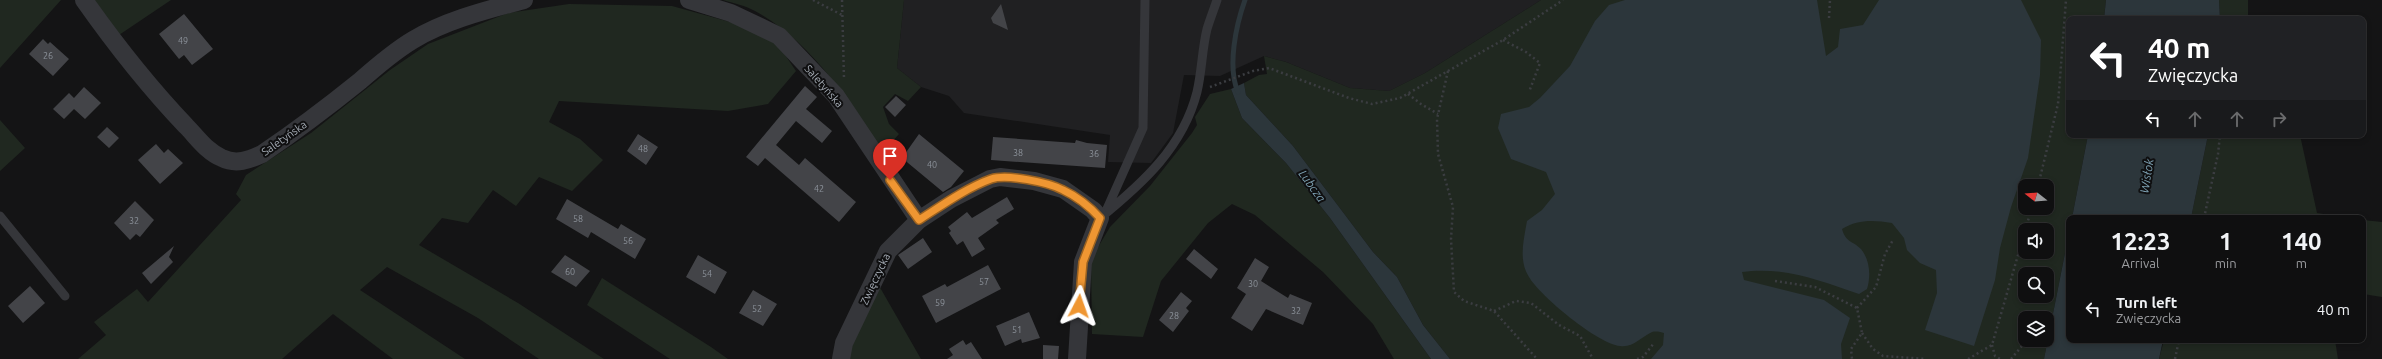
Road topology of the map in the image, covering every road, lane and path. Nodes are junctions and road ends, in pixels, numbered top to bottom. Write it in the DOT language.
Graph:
graph roads {
  1 [pos="84,0"];
  2 [pos="524,0"];
  3 [pos="689,0"];
  4 [pos="813,0"];
  5 [pos="842,0"];
  6 [pos="1145,0"];
  7 [pos="1217,0"];
  8 [pos="1563,0"];
  9 [pos="1830,0"];
  10 [pos="2066,0"];
  11 [pos="842,15"];
  12 [pos="1829,18"];
  13 [pos="1503,40"];
  14 [pos="1448,71"];
  15 [pos="1223,82"];
  16 [pos="1529,92"];
  17 [pos="1408,94"];
  18 [pos="836,96"];
  19 [pos="1438,114"];
  20 [pos="2220,138"];
  21 [pos="2040,179"];
  22 [pos="2205,215"];
  23 [pos="0,216"];
  24 [pos="1102,216"];
  25 [pos="919,220"];
  26 [pos="1893,240"];
  27 [pos="2018,255"];
  28 [pos="1775,281"];
  29 [pos="65,296"];
  30 [pos="1857,308"];
  31 [pos="1494,311"];
  32 [pos="1862,333"];
  33 [pos="1654,343"];
  34 [pos="2178,343"];
  35 [pos="1992,345"];
  36 [pos="2021,347"];
  37 [pos="1883,357"];
  38 [pos="841,359"];
  39 [pos="1077,359"];
  40 [pos="1537,359"];
  41 [pos="1593,359"];
  42 [pos="1637,359"];
  43 [pos="1852,359"];
  44 [pos="1926,359"];
  45 [pos="1968,359"];
  46 [pos="2000,359"];
  47 [pos="2011,359"];
  48 [pos="2175,359"];
  1 -- 2 [label="street, Saletyńska"];
  3 -- 18 [label="street, Saletyńska"];
  4 -- 11 [label="path"];
  5 -- 11 [label="path"];
  6 -- 24 [label="lane"];
  7 -- 24 [label="lane"];
  8 -- 13 [label="path"];
  9 -- 12 [label="path"];
  10 -- 21 [label="path"];
  11 -- 18 [label="path"];
  13 -- 14 [label="path"];
  13 -- 16 [label="path"];
  14 -- 17 [label="path"];
  14 -- 19 [label="path"];
  15 -- 17 [label="path"];
  17 -- 19 [label="path"];
  18 -- 25 [label="street, Saletyńska"];
  19 -- 31 [label="path"];
  20 -- 22 [label="path"];
  23 -- 29 [label="lane"];
  24 -- 25 [label="street, Zwięczycka"];
  24 -- 39 [label="street"];
  25 -- 38 [label="street, Zwięczycka"];
  26 -- 30 [label="path"];
  27 -- 35 [label="path"];
  28 -- 30 [label="path"];
  30 -- 32 [label="path"];
  31 -- 40 [label="path"];
  31 -- 41 [label="path"];
  32 -- 37 [label="path"];
  32 -- 43 [label="path"];
  33 -- 42 [label="path"];
  34 -- 48 [label="path"];
  35 -- 45 [label="path"];
  35 -- 46 [label="path"];
  36 -- 47 [label="path"];
  37 -- 44 [label="path"];
}
